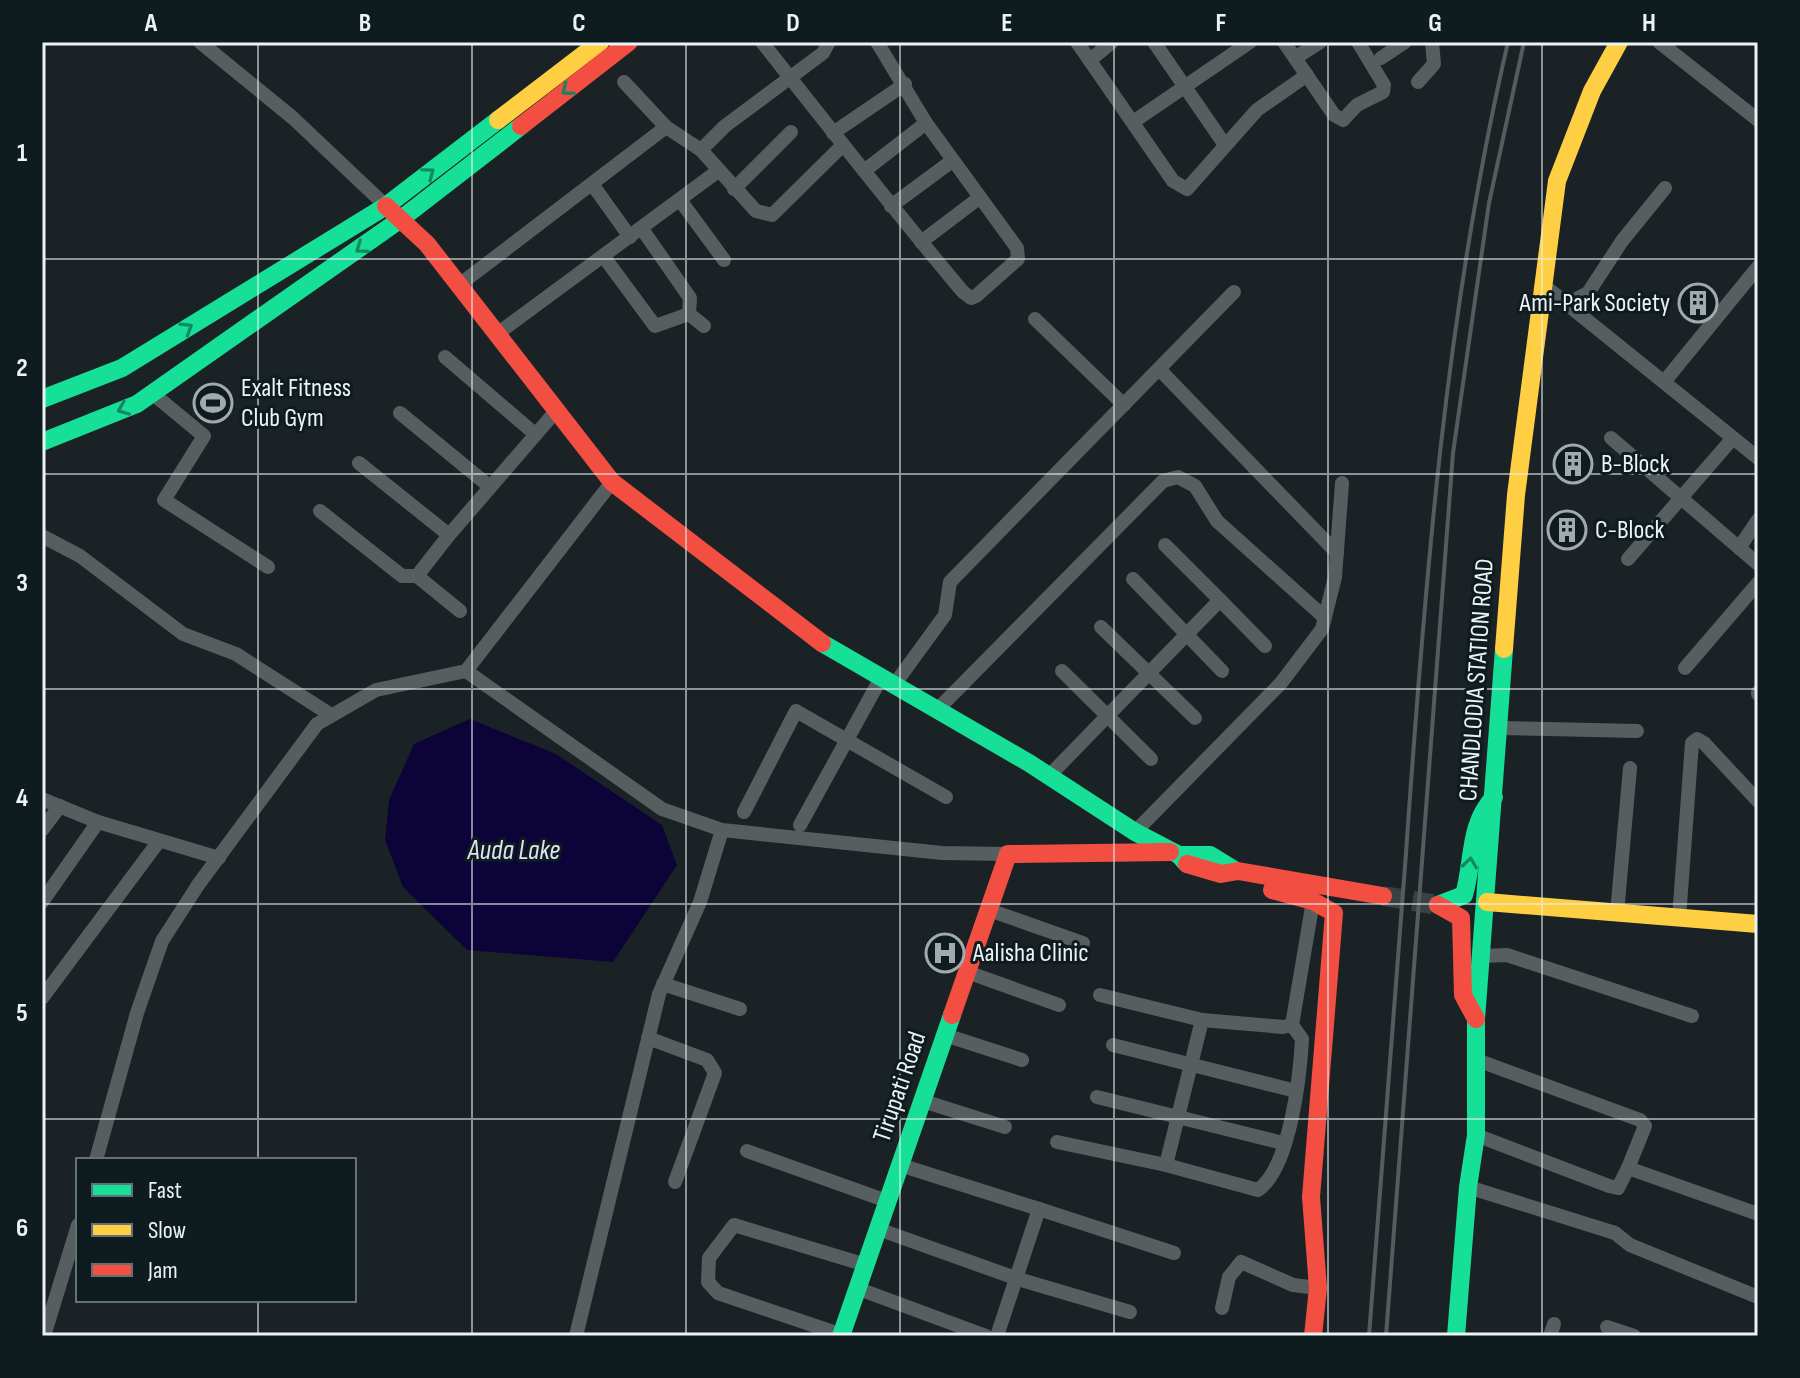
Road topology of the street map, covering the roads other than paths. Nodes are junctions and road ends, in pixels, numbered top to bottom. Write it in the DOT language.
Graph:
graph roads {
  1 [pos="200,42"];
  2 [pos="600,42"];
  3 [pos="629,42"];
  4 [pos="762,42"];
  5 [pos="829,42"];
  6 [pos="877,42"];
  7 [pos="1077,42"];
  8 [pos="1112,42"];
  9 [pos="1154,42"];
  10 [pos="1250,42"];
  11 [pos="1284,42"];
  12 [pos="1320,42"];
  13 [pos="1358,42"];
  14 [pos="1405,42"];
  15 [pos="1432,42"];
  16 [pos="1619,42"];
  17 [pos="1659,42"];
  18 [pos="1295,58"];
  19 [pos="1381,58"];
  20 [pos="1090,60"];
  21 [pos="1307,75"];
  22 [pos="790,78"];
  23 [pos="624,82"];
  24 [pos="1418,82"];
  25 [pos="905,84"];
  26 [pos="1186,87"];
  27 [pos="1758,120"];
  28 [pos="1133,122"];
  29 [pos="926,123"];
  30 [pos="666,127"];
  31 [pos="791,132"];
  32 [pos="838,139"];
  33 [pos="1225,145"];
  34 [pos="701,150"];
  35 [pos="952,161"];
  36 [pos="718,171"];
  37 [pos="864,171"];
  38 [pos="592,184"];
  39 [pos="1665,188"];
  40 [pos="734,189"];
  41 [pos="979,198"];
  42 [pos="680,200"];
  43 [pos="386,206"];
  44 [pos="891,206"];
  45 [pos="401,219"];
  46 [pos="636,233"];
  47 [pos="921,242"];
  48 [pos="604,257"];
  49 [pos="724,260"];
  50 [pos="1758,267"];
  51 [pos="1542,284"];
  52 [pos="459,285"];
  53 [pos="1234,292"];
  54 [pos="1567,304"];
  55 [pos="689,314"];
  56 [pos="1035,319"];
  57 [pos="704,326"];
  58 [pos="497,334"];
  59 [pos="445,357"];
  60 [pos="1159,369"];
  61 [pos="1664,382"];
  62 [pos="152,393"];
  63 [pos="42,399"];
  64 [pos="1124,405"];
  65 [pos="556,411"];
  66 [pos="400,413"];
  67 [pos="535,434"];
  68 [pos="1611,438"];
  69 [pos="1733,438"];
  70 [pos="42,442"];
  71 [pos="1758,458"];
  72 [pos="359,463"];
  73 [pos="612,482"];
  74 [pos="1342,483"];
  75 [pos="489,486"];
  76 [pos="1682,500"];
  77 [pos="320,511"];
  78 [pos="1758,520"];
  79 [pos="449,535"];
  80 [pos="42,536"];
  81 [pos="1165,545"];
  82 [pos="1739,548"];
  83 [pos="1337,553"];
  84 [pos="1628,559"];
  85 [pos="1758,564"];
  86 [pos="268,567"];
  87 [pos="417,576"];
  88 [pos="1133,579"];
  89 [pos="1758,583"];
  90 [pos="1220,600"];
  91 [pos="460,611"];
  92 [pos="1323,616"];
  93 [pos="1101,627"];
  94 [pos="1187,634"];
  95 [pos="1265,646"];
  96 [pos="1685,668"];
  97 [pos="466,671"];
  98 [pos="1062,671"];
  99 [pos="1222,671"];
  100 [pos="1149,674"];
  101 [pos="887,682"];
  102 [pos="937,710"];
  103 [pos="331,715"];
  104 [pos="1107,717"];
  105 [pos="1195,718"];
  106 [pos="1500,728"];
  107 [pos="1637,731"];
  108 [pos="846,741"];
  109 [pos="1151,759"];
  110 [pos="1630,768"];
  111 [pos="1049,776"];
  112 [pos="946,797"];
  113 [pos="1494,797"];
  114 [pos="42,799"];
  115 [pos="1758,801"];
  116 [pos="60,806"];
  117 [pos="744,812"];
  118 [pos="98,822"];
  119 [pos="800,825"];
  120 [pos="42,830"];
  121 [pos="722,830"];
  122 [pos="1135,832"];
  123 [pos="159,841"];
  124 [pos="1176,853"];
  125 [pos="1008,854"];
  126 [pos="219,858"];
  127 [pos="1237,871"];
  128 [pos="1383,896"];
  129 [pos="1313,901"];
  130 [pos="42,902"];
  131 [pos="1487,902"];
  132 [pos="989,910"];
  133 [pos="1617,913"];
  134 [pos="1679,918"];
  135 [pos="1758,924"];
  136 [pos="1083,943"];
  137 [pos="1482,956"];
  138 [pos="967,972"];
  139 [pos="663,984"];
  140 [pos="43,995"];
  141 [pos="1100,995"];
  142 [pos="1059,1005"];
  143 [pos="740,1009"];
  144 [pos="1692,1016"];
  145 [pos="1476,1019"];
  146 [pos="1202,1020"];
  147 [pos="1292,1025"];
  148 [pos="945,1035"];
  149 [pos="648,1038"];
  150 [pos="1113,1045"];
  151 [pos="1474,1059"];
  152 [pos="1022,1060"];
  153 [pos="1191,1066"];
  154 [pos="1296,1091"];
  155 [pos="1097,1097"];
  156 [pos="923,1101"];
  157 [pos="1178,1117"];
  158 [pos="1005,1127"];
  159 [pos="1476,1135"];
  160 [pos="1057,1142"];
  161 [pos="1283,1143"];
  162 [pos="747,1151"];
  163 [pos="97,1158"];
  164 [pos="900,1165"];
  165 [pos="1166,1165"];
  166 [pos="1628,1168"];
  167 [pos="675,1182"];
  168 [pos="1468,1187"];
  169 [pos="887,1201"];
  170 [pos="1039,1209"];
  171 [pos="1758,1214"];
  172 [pos="878,1229"];
  173 [pos="76,1232"];
  174 [pos="1174,1253"];
  175 [pos="866,1265"];
  176 [pos="1018,1279"];
  177 [pos="1318,1288"];
  178 [pos="859,1289"];
  179 [pos="1758,1297"];
  180 [pos="1222,1308"];
  181 [pos="1130,1312"];
  182 [pos="1607,1327"];
  183 [pos="44,1336"];
  184 [pos="576,1336"];
  185 [pos="843,1336"];
  186 [pos="986,1336"];
  187 [pos="997,1336"];
  188 [pos="1313,1336"];
  189 [pos="1456,1336"];
  190 [pos="1634,1336"];
  1 -- 43 [label="street"];
  43 -- 2 [label="street, one-way"];
  3 -- 45 [label="street, one-way"];
  4 -- 22 [label="street"];
  5 -- 22 [label="street"];
  6 -- 25 [label="street"];
  7 -- 20 [label="street"];
  8 -- 20 [label="street"];
  9 -- 26 [label="street"];
  10 -- 26 [label="street"];
  11 -- 18 [label="street"];
  12 -- 18 [label="street"];
  13 -- 21 [label="street"];
  14 -- 19 [label="street"];
  15 -- 24 [label="street"];
  16 -- 51 [label="street, CHANDLODIA STATION ROAD"];
  17 -- 27 [label="street"];
  18 -- 21 [label="street"];
  20 -- 28 [label="street"];
  21 -- 33 [label="street"];
  22 -- 32 [label="street"];
  22 -- 34 [label="street"];
  23 -- 30 [label="street"];
  25 -- 29 [label="street"];
  25 -- 32 [label="street"];
  26 -- 28 [label="street"];
  26 -- 33 [label="street"];
  28 -- 33 [label="street"];
  29 -- 35 [label="street"];
  29 -- 37 [label="street"];
  30 -- 34 [label="street"];
  30 -- 38 [label="street"];
  31 -- 40 [label="street"];
  32 -- 37 [label="street"];
  32 -- 40 [label="street"];
  34 -- 36 [label="street"];
  35 -- 41 [label="street"];
  35 -- 44 [label="street"];
  36 -- 40 [label="street"];
  36 -- 42 [label="street"];
  37 -- 44 [label="street"];
  38 -- 46 [label="street"];
  38 -- 52 [label="street"];
  39 -- 54 [label="street"];
  41 -- 47 [label="street"];
  41 -- 47 [label="street"];
  42 -- 46 [label="street"];
  42 -- 49 [label="street"];
  43 -- 45 [label="street"];
  63 -- 43 [label="street, one-way"];
  44 -- 47 [label="street"];
  45 -- 52 [label="street"];
  45 -- 62 [label="street, one-way"];
  46 -- 48 [label="street"];
  46 -- 55 [label="street"];
  48 -- 55 [label="street"];
  48 -- 58 [label="street"];
  50 -- 61 [label="street"];
  51 -- 54 [label="street"];
  51 -- 106 [label="street, CHANDLODIA STATION ROAD"];
  52 -- 58 [label="street"];
  53 -- 60 [label="street"];
  54 -- 61 [label="street"];
  55 -- 57 [label="street"];
  56 -- 64 [label="street"];
  58 -- 65 [label="street"];
  59 -- 67 [label="street"];
  60 -- 64 [label="street"];
  60 -- 83 [label="street"];
  61 -- 69 [label="street"];
  62 -- 70 [label="street, one-way"];
  62 -- 86 [label="street"];
  64 -- 101 [label="street"];
  65 -- 67 [label="street"];
  65 -- 73 [label="street"];
  66 -- 75 [label="street"];
  67 -- 75 [label="street"];
  68 -- 76 [label="street"];
  69 -- 71 [label="street"];
  69 -- 76 [label="street"];
  72 -- 79 [label="street"];
  73 -- 97 [label="street"];
  73 -- 101 [label="street"];
  74 -- 83 [label="street"];
  75 -- 79 [label="street"];
  76 -- 82 [label="street"];
  76 -- 84 [label="street"];
  77 -- 87 [label="street"];
  78 -- 82 [label="street"];
  79 -- 87 [label="street"];
  80 -- 103 [label="street"];
  81 -- 90 [label="street"];
  82 -- 85 [label="street"];
  83 -- 92 [label="street"];
  87 -- 91 [label="street"];
  88 -- 94 [label="street"];
  89 -- 96 [label="street"];
  90 -- 94 [label="street"];
  90 -- 95 [label="street"];
  92 -- 102 [label="street"];
  92 -- 122 [label="street"];
  93 -- 100 [label="street"];
  94 -- 99 [label="street"];
  94 -- 100 [label="street"];
  97 -- 103 [label="street"];
  97 -- 121 [label="street"];
  98 -- 104 [label="street"];
  100 -- 104 [label="street"];
  100 -- 105 [label="street"];
  101 -- 102 [label="street"];
  101 -- 108 [label="street"];
  102 -- 111 [label="street"];
  103 -- 126 [label="street"];
  104 -- 109 [label="street"];
  104 -- 111 [label="street"];
  106 -- 107 [label="street"];
  106 -- 113 [label="street, CHANDLODIA STATION ROAD"];
  108 -- 112 [label="street"];
  108 -- 117 [label="street"];
  108 -- 119 [label="street"];
  110 -- 133 [label="street"];
  111 -- 122 [label="street"];
  113 -- 131 [label="street, CHANDLODIA STATION ROAD"];
  145 -- 113 [label="street, one-way"];
  114 -- 116 [label="street"];
  115 -- 134 [label="street"];
  116 -- 118 [label="street"];
  116 -- 120 [label="street"];
  118 -- 123 [label="street"];
  118 -- 130 [label="street"];
  121 -- 125 [label="street"];
  121 -- 139 [label="street"];
  122 -- 124 [label="street"];
  123 -- 126 [label="street"];
  123 -- 140 [label="street"];
  124 -- 125 [label="street"];
  124 -- 127 [label="street"];
  125 -- 132 [label="street, Tirupati Road"];
  126 -- 163 [label="street"];
  127 -- 128 [label="street"];
  127 -- 129 [label="street"];
  129 -- 147 [label="street"];
  129 -- 177 [label="street"];
  131 -- 133 [label="street"];
  131 -- 137 [label="street, CHANDLODIA STATION ROAD"];
  132 -- 136 [label="street"];
  132 -- 138 [label="street, Tirupati Road"];
  133 -- 134 [label="street"];
  134 -- 135 [label="street"];
  137 -- 144 [label="street"];
  137 -- 145 [label="street, CHANDLODIA STATION ROAD"];
  138 -- 142 [label="street"];
  138 -- 148 [label="street, Tirupati Road"];
  139 -- 143 [label="street"];
  139 -- 149 [label="street"];
  141 -- 146 [label="street"];
  145 -- 151 [label="street, CHANDLODIA STATION ROAD"];
  146 -- 147 [label="street"];
  146 -- 153 [label="street"];
  147 -- 154 [label="street"];
  148 -- 152 [label="street"];
  148 -- 156 [label="street, Tirupati Road"];
  149 -- 167 [label="street"];
  149 -- 184 [label="street"];
  150 -- 153 [label="street"];
  151 -- 159 [label="street, CHANDLODIA STATION ROAD"];
  151 -- 166 [label="street"];
  153 -- 154 [label="street"];
  153 -- 157 [label="street"];
  154 -- 161 [label="street"];
  155 -- 157 [label="street"];
  156 -- 158 [label="street"];
  156 -- 164 [label="street, Tirupati Road"];
  157 -- 161 [label="street"];
  157 -- 165 [label="street"];
  159 -- 166 [label="street"];
  159 -- 168 [label="street, CHANDLODIA STATION ROAD"];
  160 -- 165 [label="street"];
  161 -- 165 [label="street"];
  162 -- 169 [label="street"];
  164 -- 169 [label="street, Tirupati Road"];
  164 -- 170 [label="street"];
  166 -- 171 [label="street"];
  168 -- 179 [label="street"];
  168 -- 189 [label="street, CHANDLODIA STATION ROAD"];
  169 -- 172 [label="street, Tirupati Road"];
  170 -- 174 [label="street"];
  170 -- 176 [label="street"];
  172 -- 175 [label="street, Tirupati Road"];
  172 -- 176 [label="street"];
  173 -- 183 [label="street"];
  175 -- 178 [label="street, Tirupati Road"];
  175 -- 185 [label="street"];
  176 -- 181 [label="street"];
  176 -- 187 [label="street"];
  177 -- 180 [label="street"];
  177 -- 188 [label="street"];
  178 -- 185 [label="street, Tirupati Road"];
  178 -- 186 [label="street"];
  182 -- 190 [label="street"];
}
